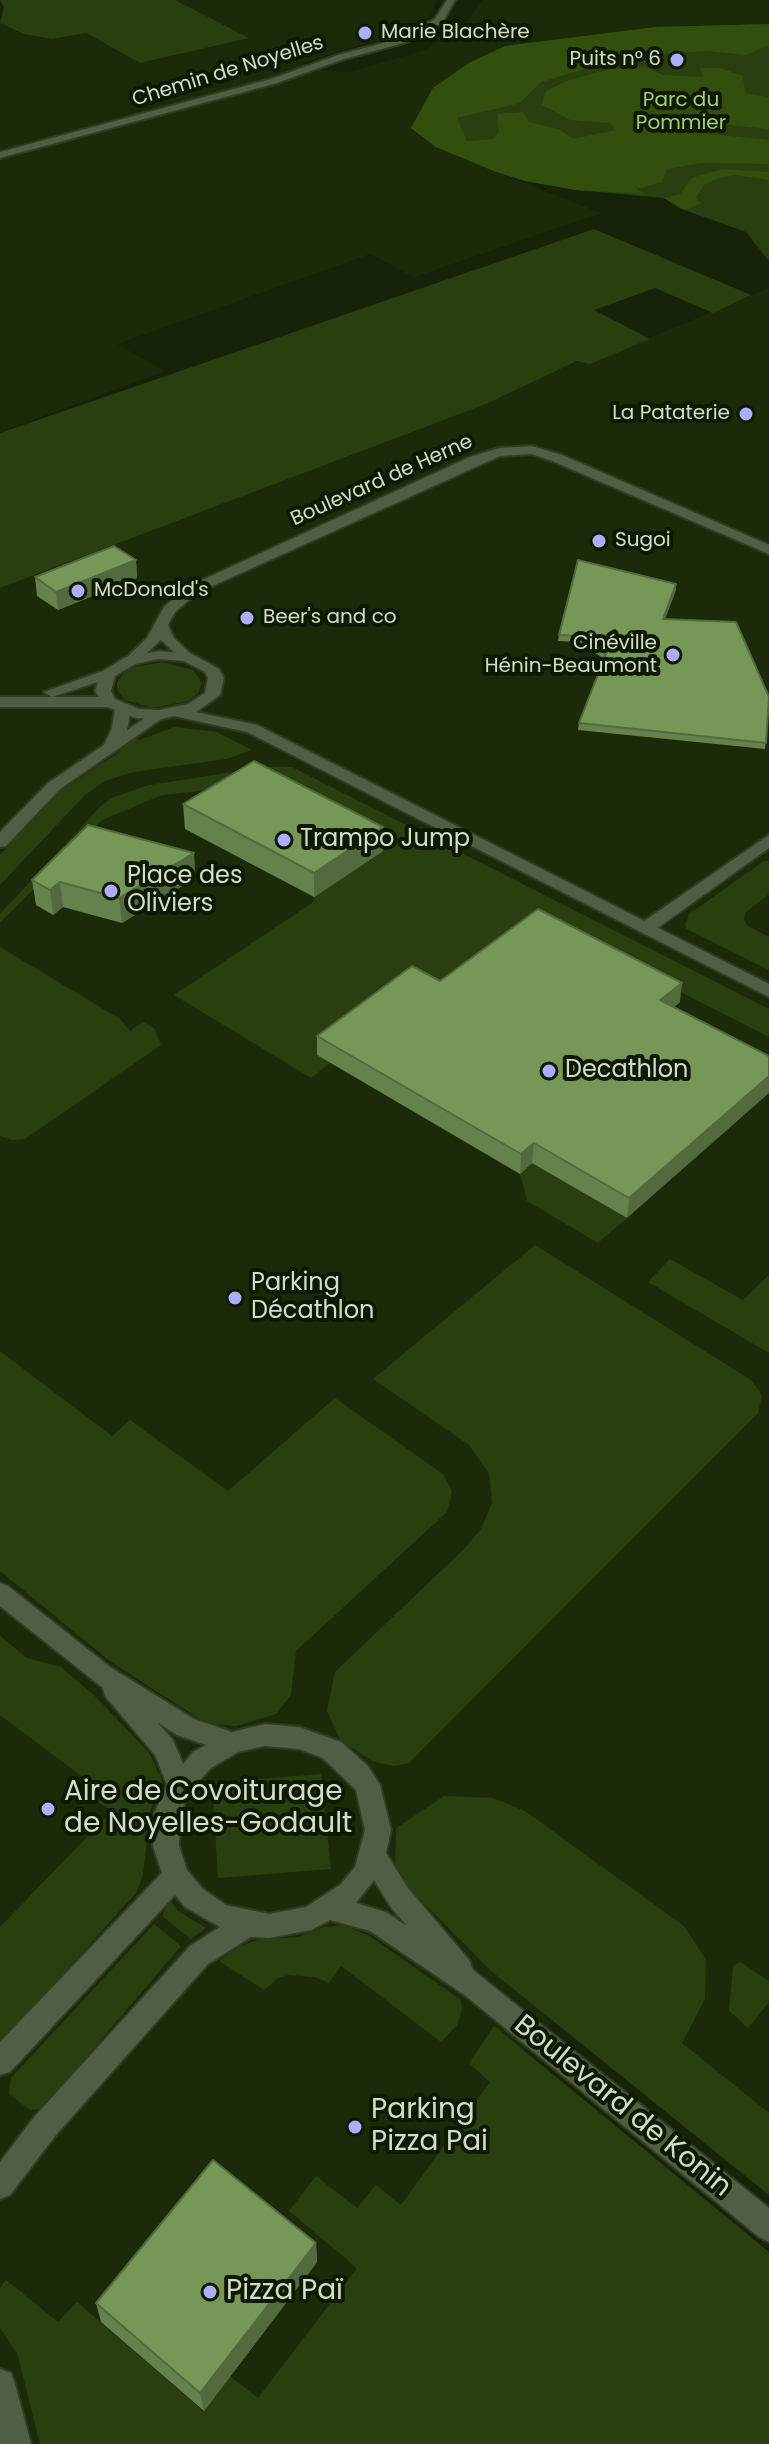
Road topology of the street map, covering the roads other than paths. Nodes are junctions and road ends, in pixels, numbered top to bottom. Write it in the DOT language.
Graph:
graph roads {
  1 [pos="451,0"];
  2 [pos="0,155"];
  3 [pos="769,550"];
  4 [pos="161,625"];
  5 [pos="187,657"];
  6 [pos="131,660"];
  7 [pos="108,674"];
  8 [pos="223,699"];
  9 [pos="17,700"];
  10 [pos="0,702"];
  11 [pos="116,705"];
  12 [pos="179,713"];
  13 [pos="159,715"];
  14 [pos="252,728"];
  15 [pos="110,749"];
  16 [pos="769,840"];
  17 [pos="0,842"];
  18 [pos="646,928"];
  19 [pos="769,991"];
  20 [pos="0,1593"];
  21 [pos="101,1674"];
  22 [pos="232,1743"];
  23 [pos="180,1785"];
  24 [pos="373,1855"];
  25 [pos="176,1876"];
  26 [pos="330,1908"];
  27 [pos="248,1924"];
  28 [pos="476,1987"];
  29 [pos="0,2062"];
  30 [pos="0,2185"];
  31 [pos="769,2227"];
  32 [pos="0,2384"];
  33 [pos="15,2444"];
  1 -- 2 [label="street, Chemin de Noyelles"];
  3 -- 4 [label="street, Boulevard de Herne"];
  4 -- 5 [label="street"];
  4 -- 6 [label="street, Boulevard de Herne"];
  5 -- 6 [label="street"];
  5 -- 8 [label="street"];
  6 -- 7 [label="street"];
  7 -- 9 [label="street"];
  7 -- 11 [label="street"];
  8 -- 12 [label="street"];
  8 -- 14 [label="street"];
  9 -- 10 [label="street"];
  9 -- 11 [label="street"];
  11 -- 13 [label="street"];
  11 -- 15 [label="street"];
  12 -- 13 [label="street"];
  12 -- 14 [label="street"];
  13 -- 15 [label="street"];
  14 -- 18 [label="street"];
  15 -- 17 [label="street"];
  16 -- 18 [label="street"];
  18 -- 19 [label="street"];
  20 -- 21 [label="street"];
  21 -- 22 [label="street"];
  21 -- 23 [label="street"];
  22 -- 23 [label="street"];
  22 -- 24 [label="street"];
  23 -- 25 [label="street"];
  24 -- 26 [label="street"];
  24 -- 28 [label="street, Boulevard de Konin"];
  25 -- 27 [label="street"];
  25 -- 29 [label="street"];
  26 -- 27 [label="street"];
  26 -- 28 [label="street, Boulevard de Konin"];
  27 -- 30 [label="street"];
  28 -- 31 [label="street, Boulevard de Konin"];
  32 -- 33 [label="street"];
}
